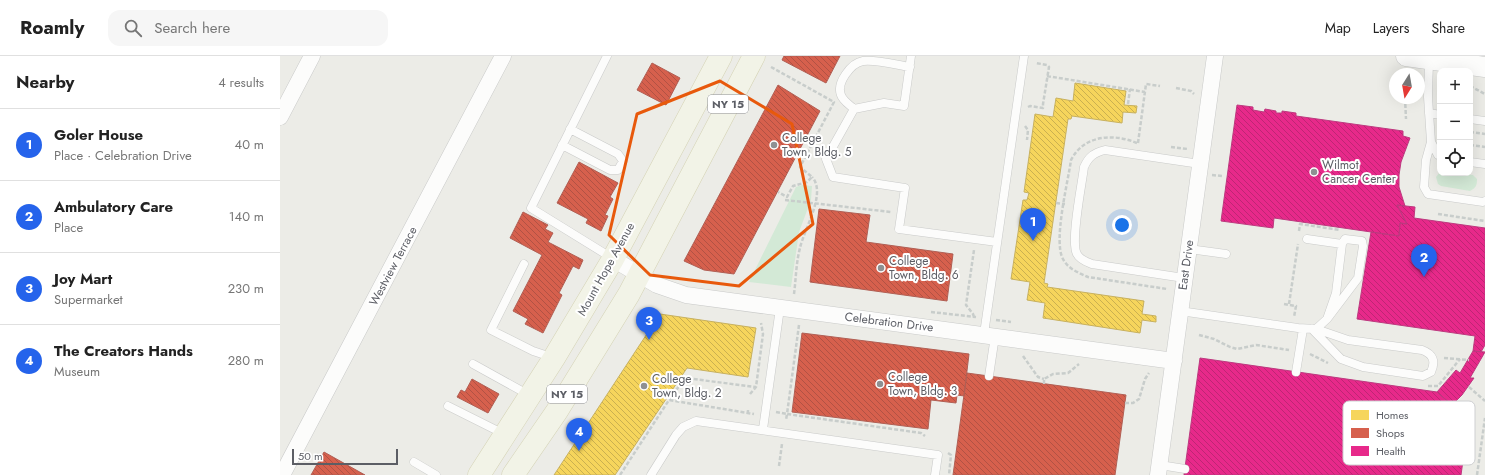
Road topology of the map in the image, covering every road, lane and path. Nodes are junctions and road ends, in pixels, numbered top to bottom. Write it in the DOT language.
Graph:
graph roads {
  1 [pos="312,56"];
  2 [pos="503,56"];
  3 [pos="606,56"];
  4 [pos="721,56"];
  5 [pos="911,56"];
  6 [pos="1024,56"];
  7 [pos="1215,56"];
  8 [pos="1406,56"];
  9 [pos="1429,58"];
  10 [pos="762,62"];
  11 [pos="1036,63"];
  12 [pos="910,67"];
  13 [pos="1485,67"];
  14 [pos="1047,76"];
  15 [pos="1160,86"];
  16 [pos="1176,88"];
  17 [pos="1473,88"];
  18 [pos="1130,90"];
  19 [pos="1145,92"];
  20 [pos="1195,94"];
  21 [pos="1485,94"];
  22 [pos="1128,104"];
  23 [pos="1405,104"];
  24 [pos="854,109"];
  25 [pos="1429,113"];
  26 [pos="1027,114"];
  27 [pos="1437,114"];
  28 [pos="280,117"];
  29 [pos="1406,119"];
  30 [pos="1473,119"];
  31 [pos="1485,121"];
  32 [pos="1026,122"];
  33 [pos="570,129"];
  34 [pos="1473,132"];
  35 [pos="1485,134"];
  36 [pos="1026,140"];
  37 [pos="1431,142"];
  38 [pos="1138,143"];
  39 [pos="1144,144"];
  40 [pos="562,145"];
  41 [pos="1473,145"];
  42 [pos="1167,147"];
  43 [pos="1485,147"];
  44 [pos="1188,149"];
  45 [pos="1437,153"];
  46 [pos="1473,162"];
  47 [pos="1200,164"];
  48 [pos="1485,164"];
  49 [pos="1212,175"];
  50 [pos="1222,176"];
  51 [pos="812,177"];
  52 [pos="778,192"];
  53 [pos="785,200"];
  54 [pos="1485,201"];
  55 [pos="816,203"];
  56 [pos="1056,203"];
  57 [pos="1064,204"];
  58 [pos="891,212"];
  59 [pos="1438,214"];
  60 [pos="1485,221"];
  61 [pos="1347,231"];
  62 [pos="1307,239"];
  63 [pos="997,242"];
  64 [pos="1342,244"];
  65 [pos="1189,249"];
  66 [pos="974,250"];
  67 [pos="1226,254"];
  68 [pos="613,259"];
  69 [pos="524,264"];
  70 [pos="640,275"];
  71 [pos="1184,278"];
  72 [pos="1167,289"];
  73 [pos="794,294"];
  74 [pos="1284,304"];
  75 [pos="1289,304"];
  76 [pos="780,308"];
  77 [pos="1180,311"];
  78 [pos="1295,315"];
  79 [pos="974,317"];
  80 [pos="1327,319"];
  81 [pos="761,323"];
  82 [pos="1303,328"];
  83 [pos="798,329"];
  84 [pos="1314,329"];
  85 [pos="989,335"];
  86 [pos="1199,335"];
  87 [pos="1293,351"];
  88 [pos="1023,356"];
  89 [pos="554,358"];
  90 [pos="1433,358"];
  91 [pos="1469,360"];
  92 [pos="1174,361"];
  93 [pos="1079,363"];
  94 [pos="473,364"];
  95 [pos="1296,372"];
  96 [pos="1149,373"];
  97 [pos="990,376"];
  98 [pos="1044,379"];
  99 [pos="1044,384"];
  100 [pos="756,387"];
  101 [pos="1468,387"];
  102 [pos="750,394"];
  103 [pos="530,396"];
  104 [pos="669,400"];
  105 [pos="1485,401"];
  106 [pos="1125,403"];
  107 [pos="448,406"];
  108 [pos="748,409"];
  109 [pos="776,412"];
  110 [pos="748,414"];
  111 [pos="786,414"];
  112 [pos="1485,418"];
  113 [pos="786,420"];
  114 [pos="763,429"];
  115 [pos="504,434"];
  116 [pos="925,436"];
  117 [pos="782,443"];
  118 [pos="947,452"];
  119 [pos="414,462"];
  120 [pos="779,466"];
  121 [pos="1185,469"];
  122 [pos="1159,470"];
  123 [pos="282,475"];
  124 [pos="436,475"];
  125 [pos="479,475"];
  126 [pos="513,475"];
  127 [pos="651,475"];
  128 [pos="935,475"];
  129 [pos="948,475"];
  130 [pos="1477,475"];
  1 -- 28 [label="street"];
  2 -- 123 [label="street, Westview Terrace"];
  3 -- 33 [label="lane"];
  4 -- 68 [label="main road, Mount Hope Avenue / NY 15"];
  5 -- 12 [label="lane"];
  6 -- 63 [label="lane"];
  7 -- 47 [label="street, East Drive"];
  8 -- 9 [label="street"];
  9 -- 13 [label="street"];
  9 -- 25 [label="lane"];
  10 -- 51 [label="path"];
  10 -- 70 [label="main road, NY 15"];
  11 -- 14 [label="path"];
  12 -- 24 [label="lane"];
  12 -- 24 [label="lane"];
  14 -- 18 [label="path"];
  14 -- 26 [label="path"];
  15 -- 19 [label="path"];
  16 -- 20 [label="path"];
  17 -- 21 [label="path"];
  18 -- 19 [label="path"];
  18 -- 22 [label="path"];
  19 -- 38 [label="path"];
  23 -- 29 [label="path"];
  24 -- 63 [label="lane"];
  25 -- 27 [label="lane"];
  25 -- 37 [label="lane"];
  30 -- 31 [label="lane"];
  32 -- 36 [label="path"];
  33 -- 40 [label="lane"];
  33 -- 40 [label="lane"];
  34 -- 35 [label="path"];
  37 -- 45 [label="lane"];
  37 -- 54 [label="lane"];
  38 -- 39 [label="path"];
  38 -- 57 [label="path"];
  40 -- 68 [label="lane"];
  41 -- 43 [label="path"];
  42 -- 44 [label="path"];
  46 -- 48 [label="lane"];
  47 -- 65 [label="street, East Drive"];
  47 -- 71 [label="lane"];
  49 -- 50 [label="path"];
  51 -- 52 [label="path"];
  51 -- 55 [label="path"];
  53 -- 55 [label="path"];
  55 -- 58 [label="path"];
  55 -- 73 [label="path"];
  56 -- 57 [label="path"];
  57 -- 72 [label="path"];
  59 -- 60 [label="path"];
  61 -- 75 [label="path"];
  62 -- 64 [label="lane"];
  63 -- 85 [label="lane"];
  64 -- 80 [label="lane"];
  64 -- 80 [label="lane"];
  65 -- 67 [label="lane"];
  65 -- 71 [label="street, East Drive"];
  66 -- 79 [label="path"];
  68 -- 70 [label="street, Celebration Drive"];
  68 -- 89 [label="main road, Mount Hope Avenue / NY 15"];
  69 -- 89 [label="lane"];
  70 -- 76 [label="street, Celebration Drive"];
  70 -- 126 [label="main road, NY 15"];
  71 -- 77 [label="street, East Drive"];
  74 -- 75 [label="path"];
  75 -- 78 [label="path"];
  76 -- 85 [label="street, Celebration Drive"];
  76 -- 114 [label="lane"];
  77 -- 82 [label="lane"];
  77 -- 92 [label="street, East Drive"];
  80 -- 84 [label="lane"];
  81 -- 100 [label="path"];
  82 -- 84 [label="lane"];
  82 -- 95 [label="lane"];
  83 -- 111 [label="path"];
  84 -- 90 [label="lane"];
  84 -- 90 [label="lane"];
  85 -- 92 [label="street, Celebration Drive"];
  85 -- 97 [label="lane"];
  86 -- 87 [label="path"];
  88 -- 98 [label="path"];
  89 -- 103 [label="main road, Mount Hope Avenue / NY 15"];
  90 -- 91 [label="path"];
  92 -- 122 [label="street, East Drive"];
  93 -- 98 [label="path"];
  94 -- 103 [label="lane"];
  96 -- 106 [label="path"];
  98 -- 99 [label="path"];
  100 -- 102 [label="path"];
  100 -- 104 [label="path"];
  101 -- 105 [label="path"];
  103 -- 115 [label="main road, Mount Hope Avenue / NY 15"];
  107 -- 115 [label="lane"];
  108 -- 110 [label="path"];
  109 -- 111 [label="path"];
  111 -- 113 [label="path"];
  111 -- 116 [label="path"];
  112 -- 130 [label="path"];
  114 -- 127 [label="lane"];
  114 -- 128 [label="lane"];
  115 -- 125 [label="main road, Mount Hope Avenue / NY 15"];
  117 -- 120 [label="path"];
  118 -- 129 [label="path"];
  119 -- 124 [label="lane"];
  121 -- 122 [label="lane"];
}
